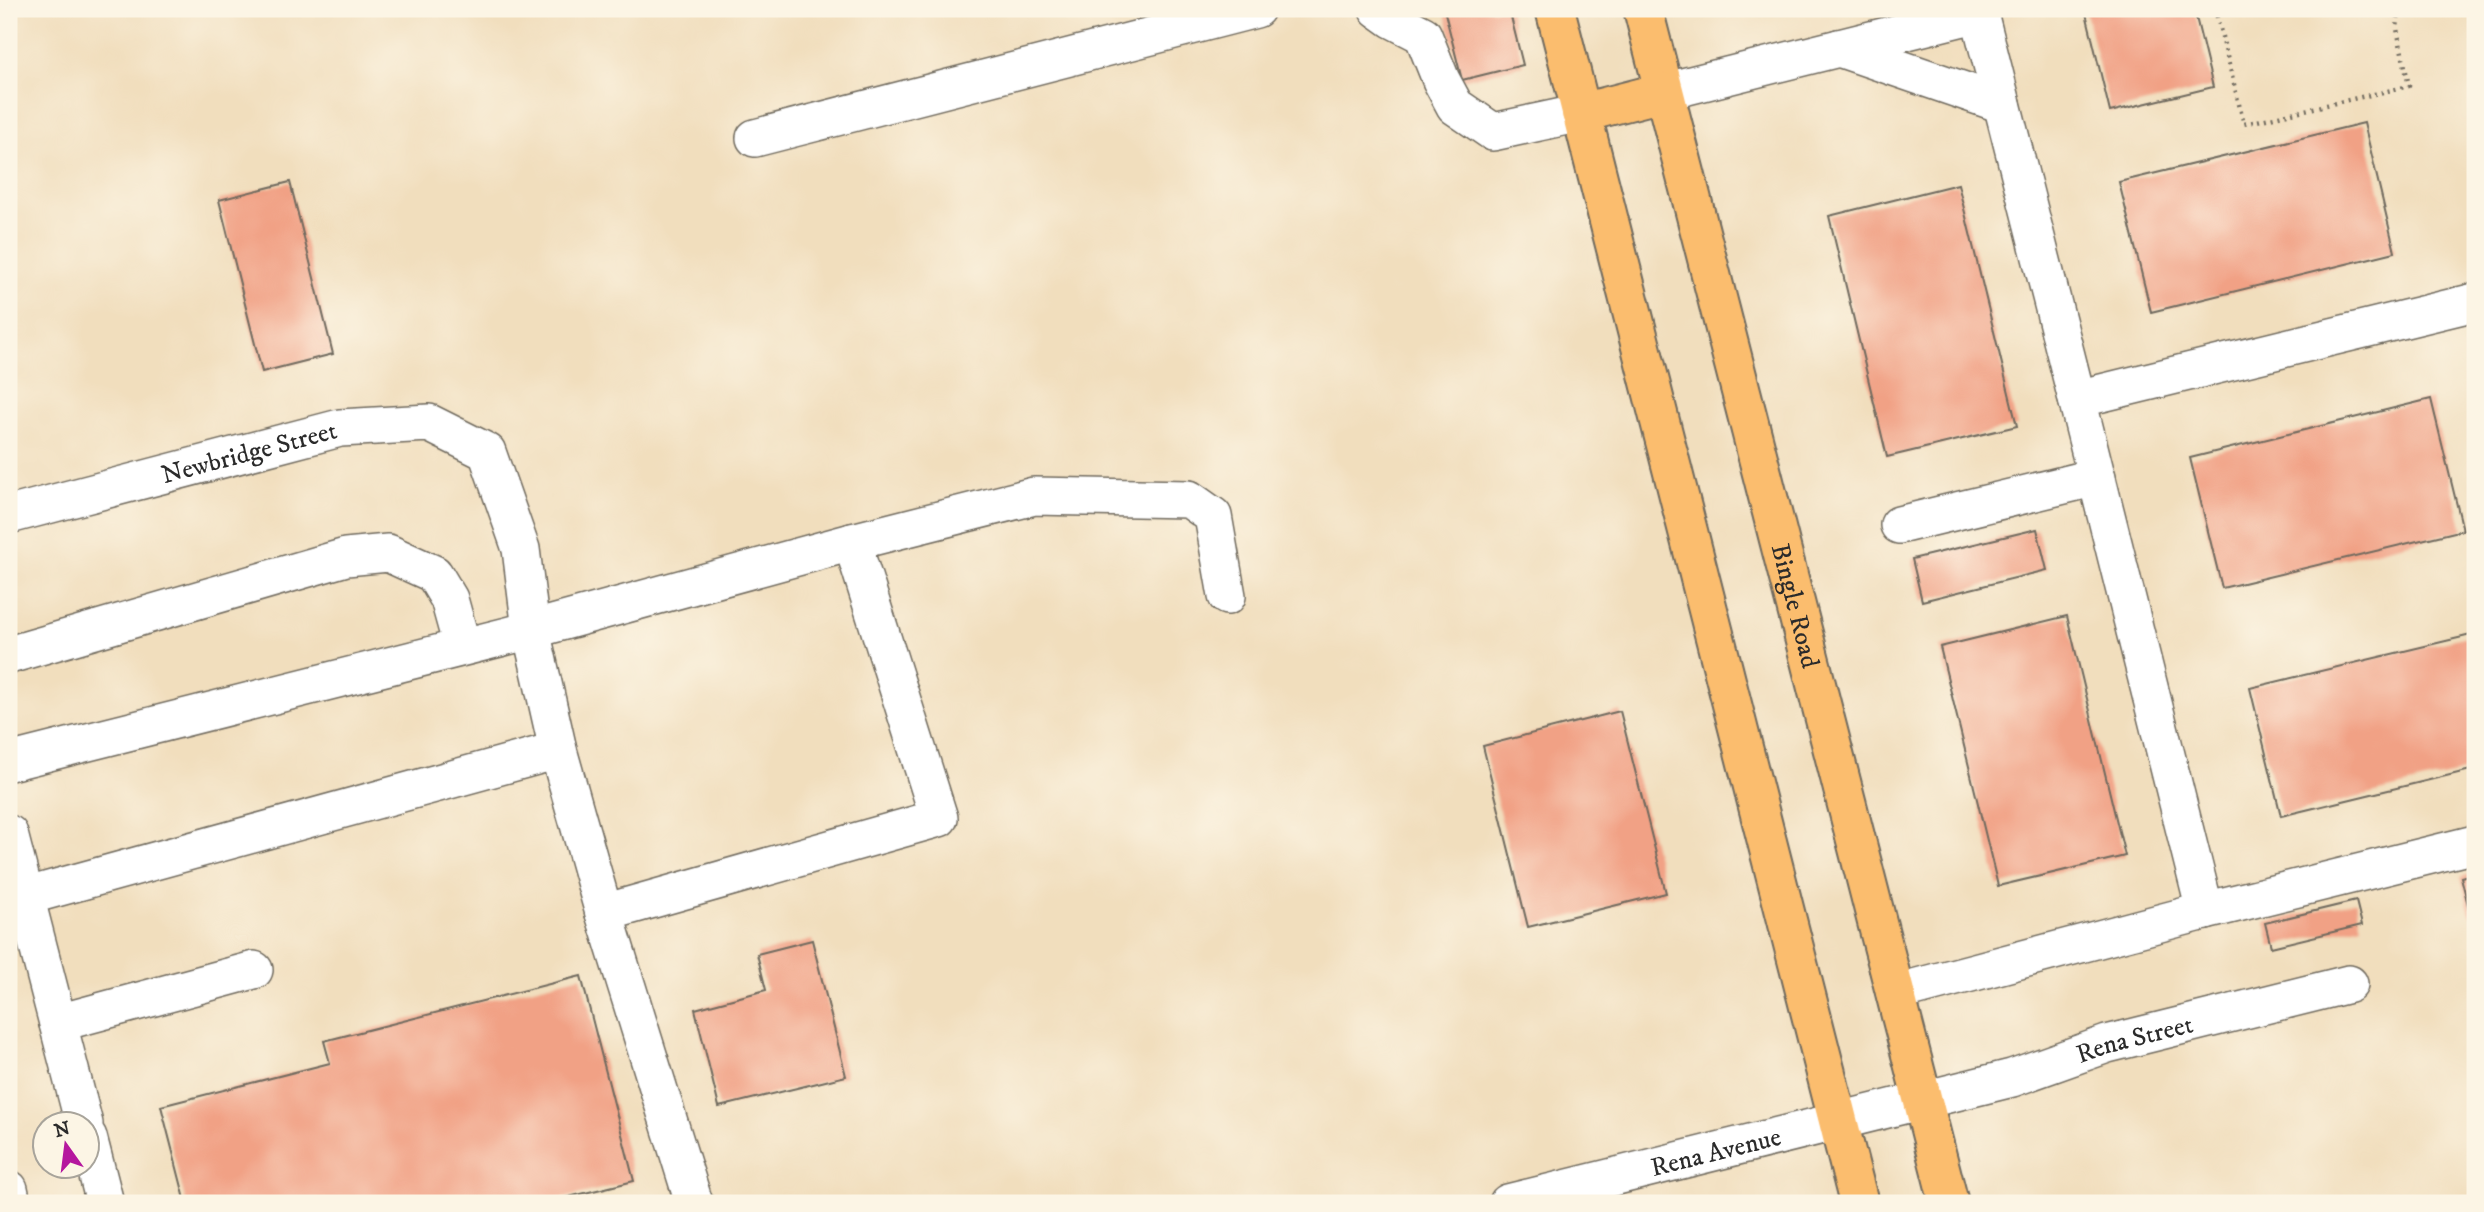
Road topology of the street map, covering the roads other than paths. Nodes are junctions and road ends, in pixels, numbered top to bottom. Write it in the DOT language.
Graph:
graph roads {
  1 [pos="1256,9"];
  2 [pos="1378,9"];
  3 [pos="1555,9"];
  4 [pos="1643,9"];
  5 [pos="1979,11"];
  6 [pos="1839,48"];
  7 [pos="1663,92"];
  8 [pos="2002,104"];
  9 [pos="1581,113"];
  10 [pos="755,138"];
  11 [pos="2475,302"];
  12 [pos="2077,399"];
  13 [pos="2097,478"];
  14 [pos="9,515"];
  15 [pos="1899,525"];
  16 [pos="852,542"];
  17 [pos="1227,596"];
  18 [pos="531,630"];
  19 [pos="462,646"];
  20 [pos="9,654"];
  21 [pos="558,750"];
  22 [pos="9,762"];
  23 [pos="9,834"];
  24 [pos="2475,844"];
  25 [pos="17,899"];
  26 [pos="2205,911"];
  27 [pos="604,914"];
  28 [pos="254,970"];
  29 [pos="2349,984"];
  30 [pos="1895,993"];
  31 [pos="58,1023"];
  32 [pos="1923,1099"];
  33 [pos="80,1110"];
  34 [pos="1838,1121"];
  35 [pos="99,1180"];
  36 [pos="9,1189"];
  37 [pos="12,1203"];
  38 [pos="105,1203"];
  39 [pos="694,1203"];
  40 [pos="1508,1203"];
  41 [pos="1859,1203"];
  42 [pos="1949,1203"];
  1 -- 10 [label="street"];
  2 -- 9 [label="street"];
  3 -- 9 [label="main road"];
  4 -- 7 [label="main road, Bingle Road"];
  5 -- 6 [label="street"];
  5 -- 8 [label="street"];
  6 -- 7 [label="street"];
  6 -- 8 [label="street"];
  7 -- 9 [label="main road"];
  7 -- 30 [label="main road, Bingle Road"];
  8 -- 12 [label="street"];
  9 -- 34 [label="main road"];
  11 -- 12 [label="street"];
  12 -- 13 [label="street"];
  13 -- 15 [label="street"];
  13 -- 26 [label="street"];
  14 -- 18 [label="street, Newbridge Street"];
  16 -- 17 [label="street"];
  16 -- 18 [label="street"];
  16 -- 27 [label="street"];
  18 -- 19 [label="street"];
  18 -- 21 [label="street"];
  19 -- 20 [label="street"];
  19 -- 22 [label="street"];
  21 -- 25 [label="street"];
  21 -- 27 [label="street"];
  23 -- 25 [label="street"];
  24 -- 26 [label="street"];
  25 -- 31 [label="street"];
  26 -- 30 [label="street"];
  27 -- 39 [label="street"];
  28 -- 31 [label="street"];
  29 -- 32 [label="street, Rena Street"];
  30 -- 32 [label="main road, Bingle Road"];
  31 -- 33 [label="street"];
  32 -- 34 [label="street, Rena Avenue"];
  32 -- 42 [label="main road, Bingle Road"];
  34 -- 40 [label="street, Rena Avenue"];
  34 -- 41 [label="main road"];
  35 -- 38 [label="street"];
  36 -- 37 [label="street"];
}
